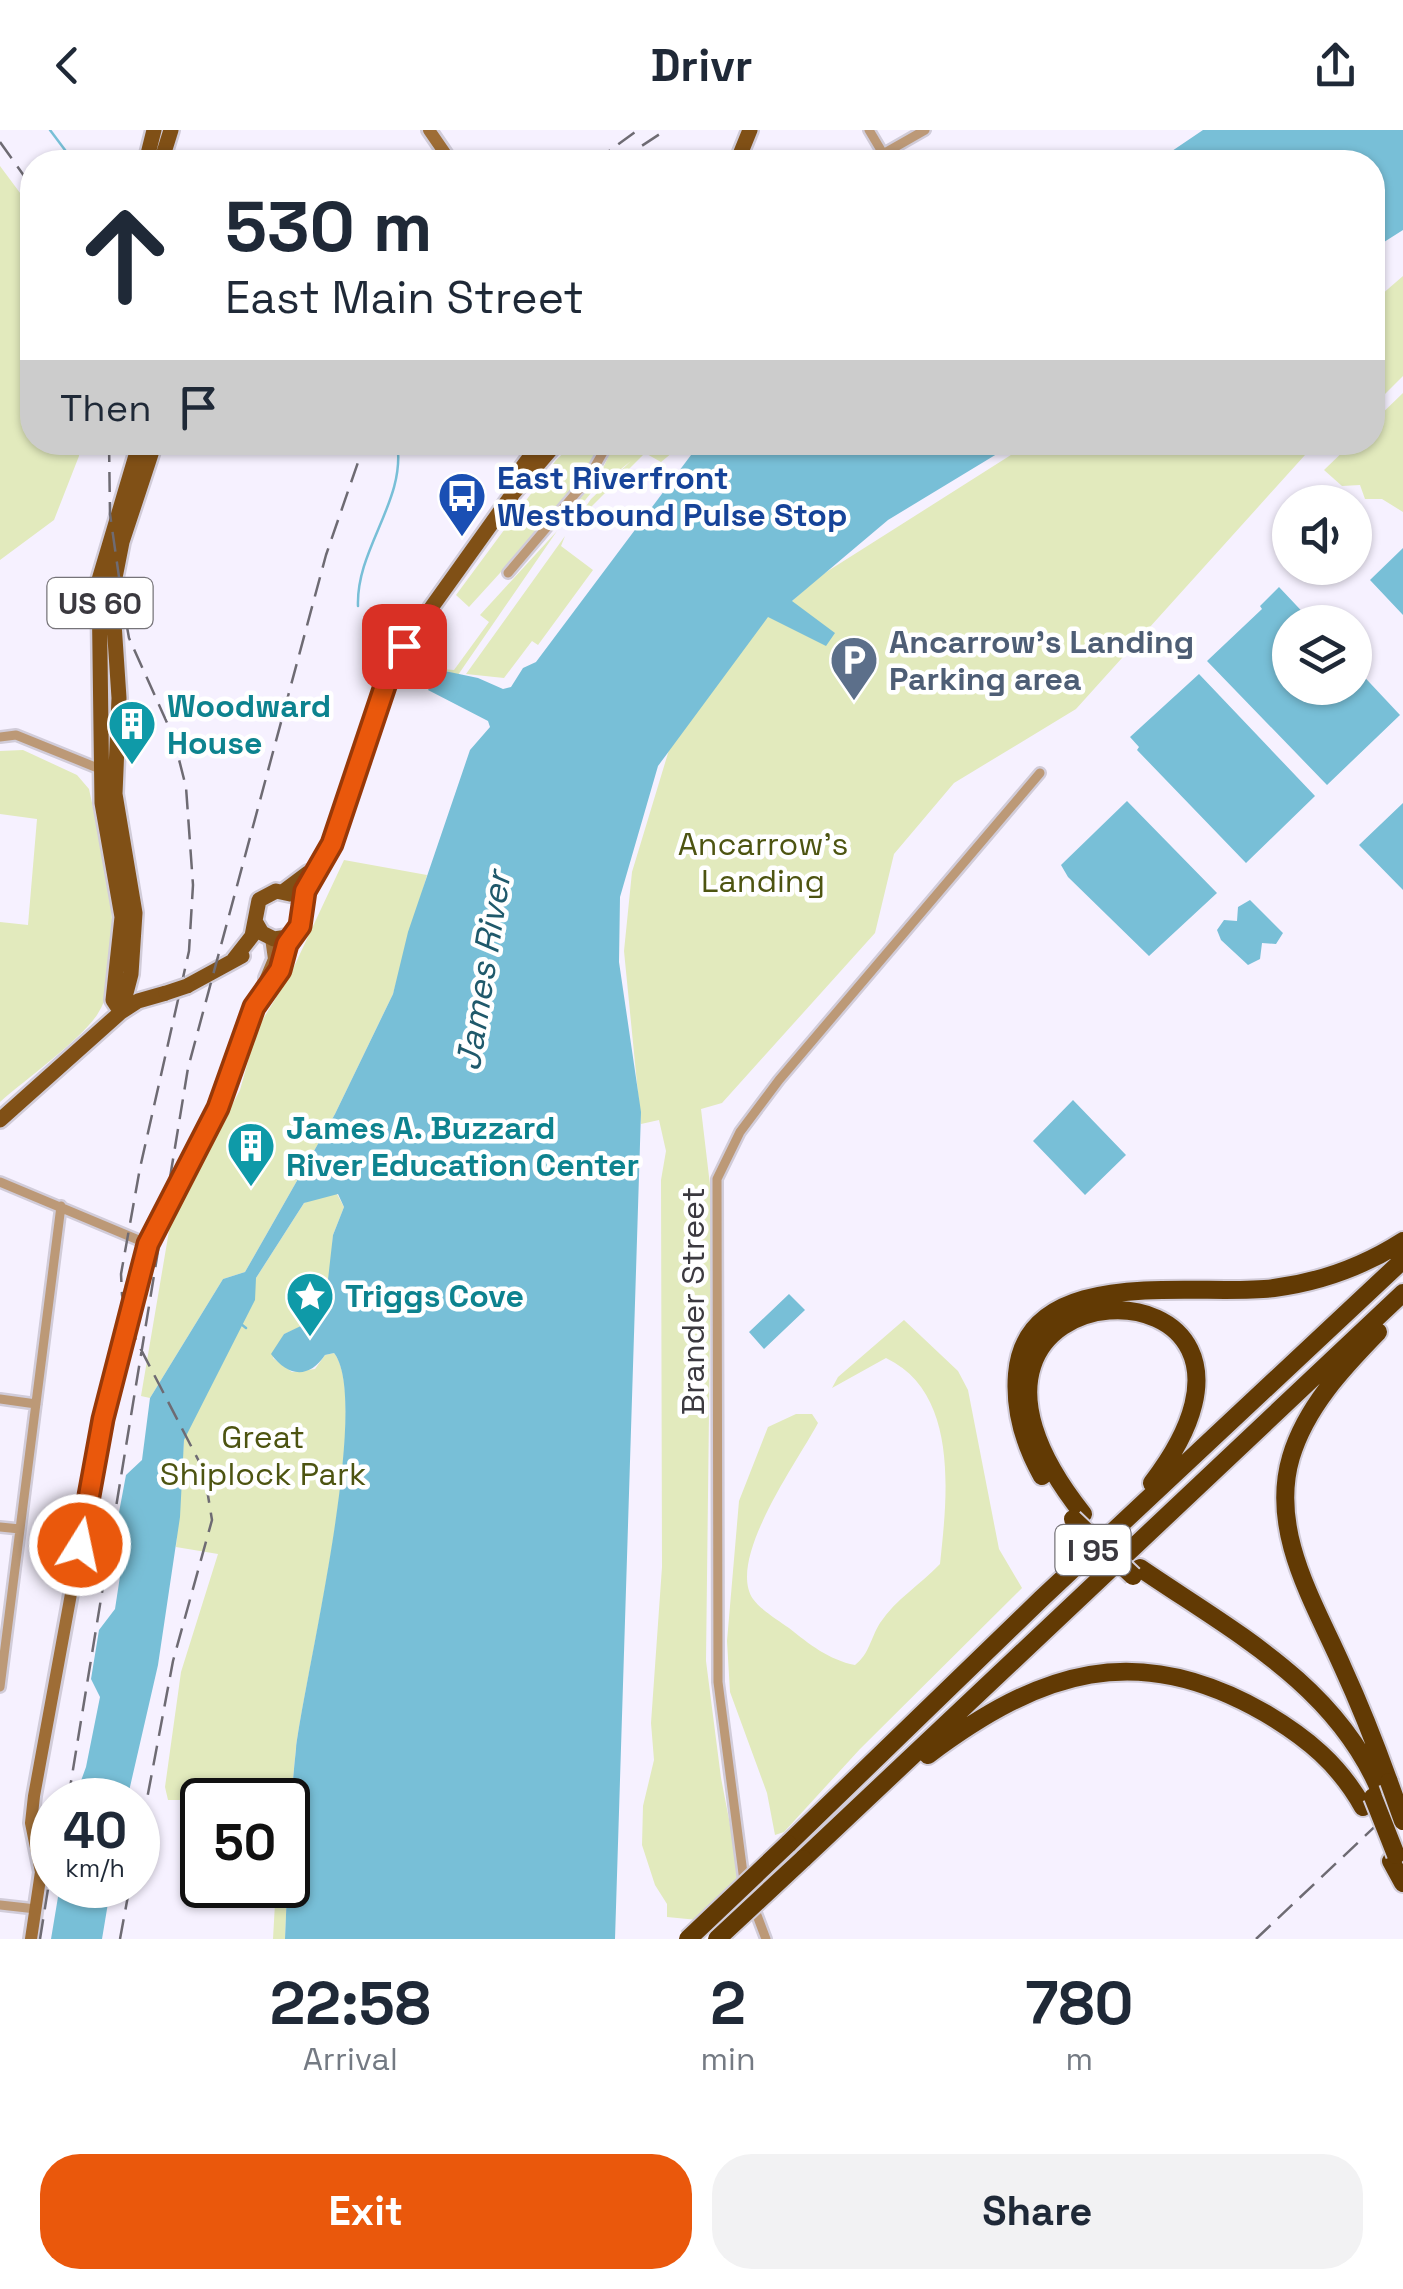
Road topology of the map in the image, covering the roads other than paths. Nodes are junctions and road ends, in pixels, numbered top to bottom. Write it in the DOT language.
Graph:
graph roads {
  1 [pos="924,130"];
  2 [pos="897,150"];
  3 [pos="136,455"];
  4 [pos="151,455"];
  5 [pos="531,455"];
  6 [pos="545,455"];
  7 [pos="601,455"];
  8 [pos="508,573"];
  9 [pos="0,737"];
  10 [pos="107,772"];
  11 [pos="1040,773"];
  12 [pos="284,892"];
  13 [pos="302,910"];
  14 [pos="255,921"];
  15 [pos="292,935"];
  16 [pos="271,938"];
  17 [pos="234,959"];
  18 [pos="121,1012"];
  19 [pos="226,1086"];
  20 [pos="0,1120"];
  21 [pos="0,1182"];
  22 [pos="61,1206"];
  23 [pos="1403,1241"];
  24 [pos="148,1244"];
  25 [pos="1403,1260"];
  26 [pos="1403,1294"];
  27 [pos="1403,1306"];
  28 [pos="0,1399"];
  29 [pos="36,1404"];
  30 [pos="1078,1516"];
  31 [pos="0,1527"];
  32 [pos="20,1530"];
  33 [pos="1066,1575"];
  34 [pos="2,1653"];
  35 [pos="0,1686"];
  36 [pos="1376,1794"];
  37 [pos="1403,1820"];
  38 [pos="834,1830"];
  39 [pos="1398,1858"];
  40 [pos="1403,1883"];
  41 [pos="0,1905"];
  42 [pos="36,1909"];
  43 [pos="31,1939"];
  44 [pos="688,1939"];
  45 [pos="717,1939"];
  46 [pos="766,1939"];
  1 -- 2 [label="street"];
  3 -- 10 [label="main road, US 60"];
  4 -- 10 [label="main road, US 60"];
  5 -- 12 [label="main road"];
  6 -- 13 [label="main road"];
  7 -- 8 [label="street"];
  9 -- 10 [label="street"];
  10 -- 18 [label="main road, US 60"];
  11 -- 46 [label="street, Brander Street"];
  12 -- 13 [label="main road"];
  12 -- 14 [label="main road"];
  13 -- 15 [label="main road"];
  14 -- 16 [label="main road"];
  14 -- 17 [label="main road"];
  15 -- 16 [label="main road"];
  15 -- 19 [label="main road"];
  16 -- 17 [label="main road"];
  16 -- 19 [label="main road"];
  17 -- 18 [label="main road, bridge"];
  18 -- 20 [label="main road"];
  19 -- 24 [label="main road"];
  21 -- 22 [label="street"];
  22 -- 24 [label="street"];
  22 -- 29 [label="street"];
  23 -- 30 [label="highway"];
  24 -- 42 [label="main road"];
  25 -- 33 [label="highway, I 95"];
  26 -- 38 [label="highway, I 95"];
  27 -- 36 [label="highway"];
  28 -- 29 [label="street"];
  29 -- 32 [label="street"];
  30 -- 33 [label="highway"];
  30 -- 36 [label="highway"];
  31 -- 32 [label="street"];
  32 -- 34 [label="street"];
  33 -- 44 [label="highway, I 95, bridge"];
  34 -- 35 [label="street"];
  36 -- 37 [label="highway, bridge"];
  36 -- 38 [label="highway"];
  36 -- 39 [label="highway, bridge"];
  38 -- 45 [label="highway, I 95, bridge"];
  39 -- 40 [label="highway"];
  41 -- 42 [label="street"];
  42 -- 43 [label="main road"];
}
